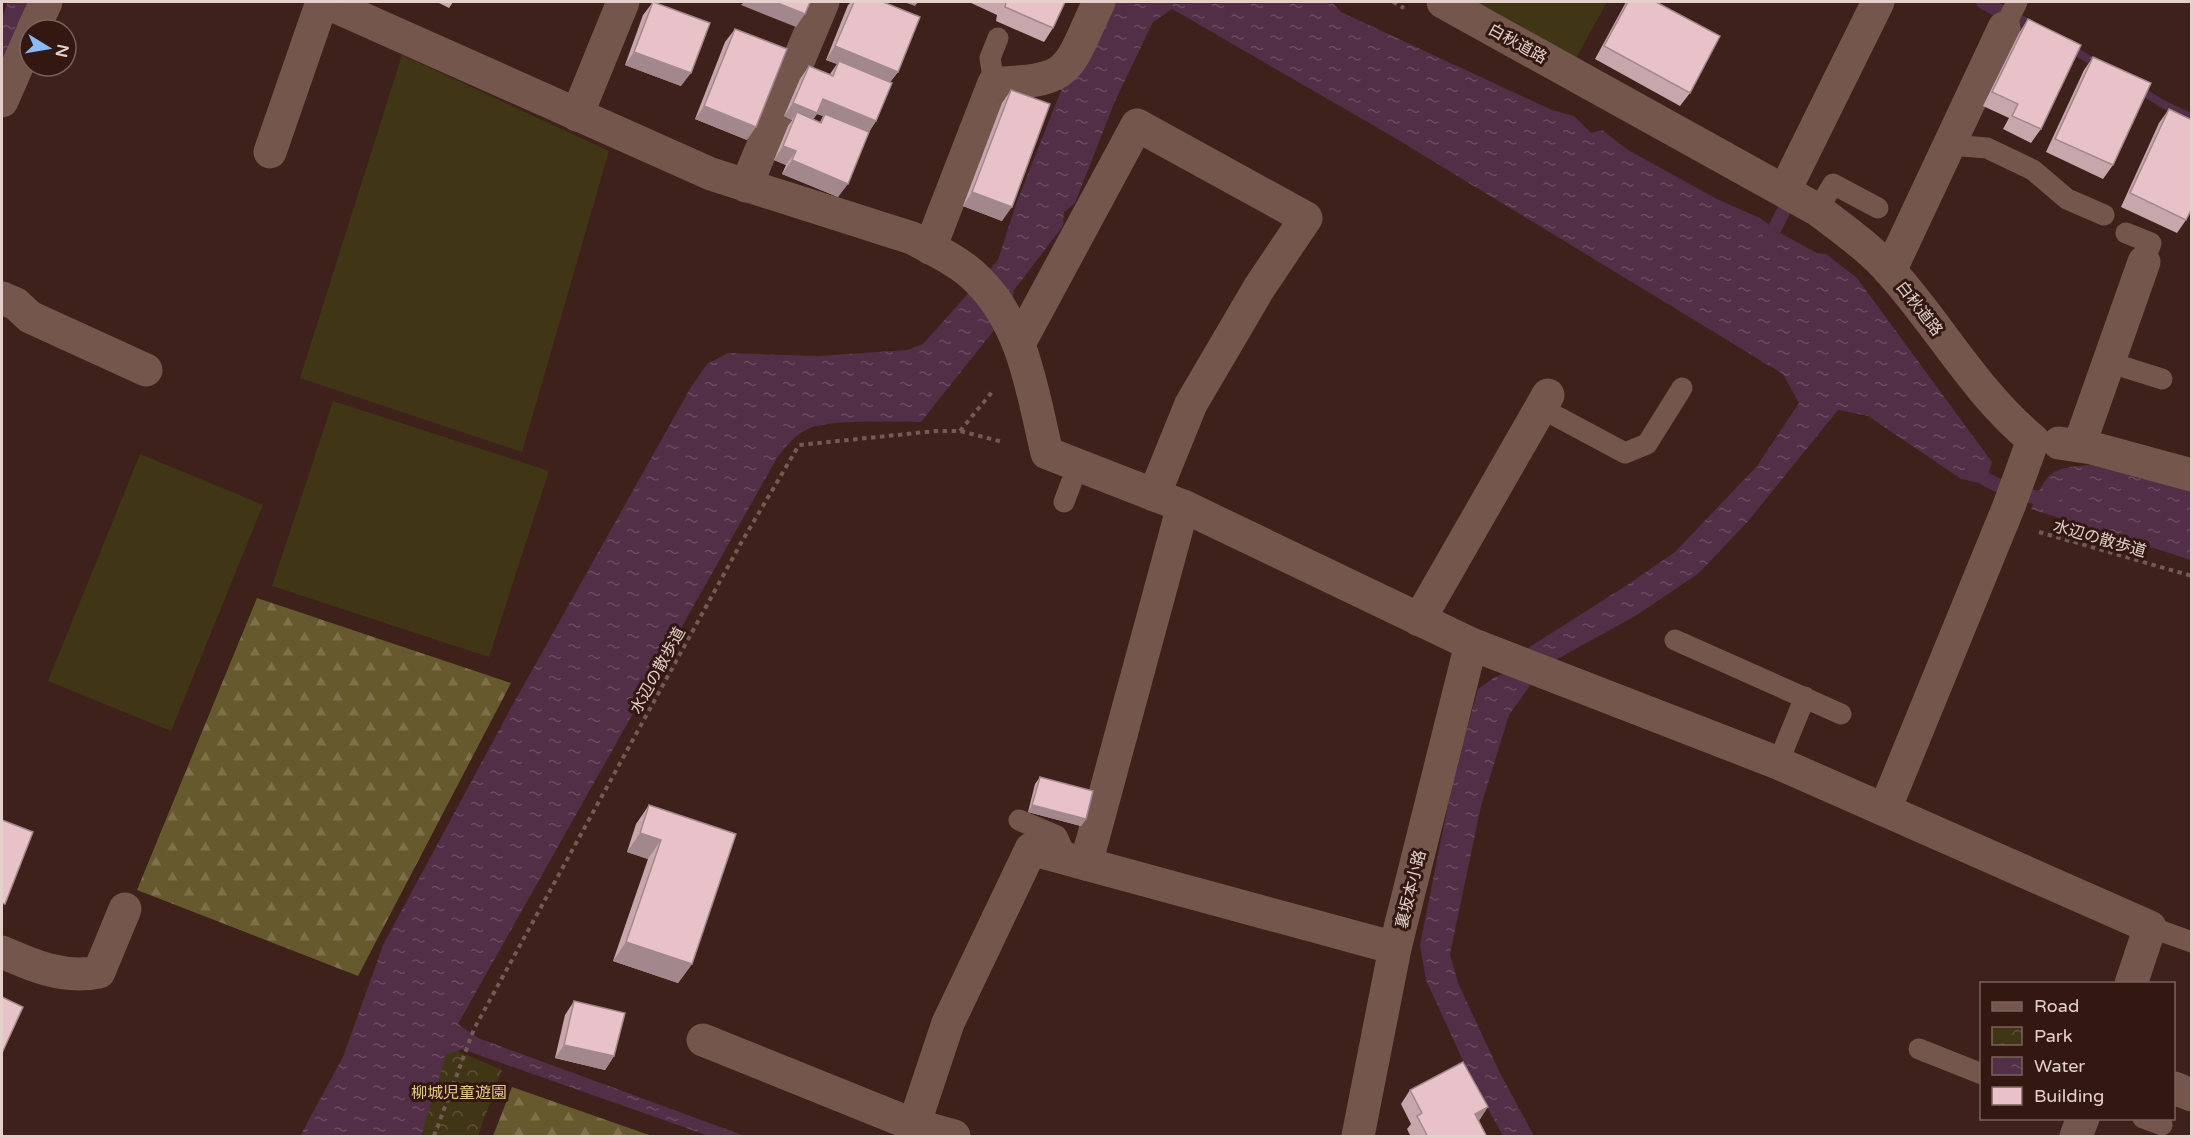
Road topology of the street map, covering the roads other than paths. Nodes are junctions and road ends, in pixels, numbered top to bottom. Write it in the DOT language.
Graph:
graph roads {
  1 [pos="46,2"];
  2 [pos="324,2"];
  3 [pos="623,2"];
  4 [pos="823,2"];
  5 [pos="1099,2"];
  6 [pos="1443,2"];
  7 [pos="1878,2"];
  8 [pos="2011,13"];
  9 [pos="39,18"];
  10 [pos="998,38"];
  11 [pos="18,64"];
  12 [pos="994,83"];
  13 [pos="2,101"];
  14 [pos="578,115"];
  15 [pos="1950,146"];
  16 [pos="270,152"];
  17 [pos="746,186"];
  18 [pos="1797,198"];
  19 [pos="1878,208"];
  20 [pos="2104,215"];
  21 [pos="2126,233"];
  22 [pos="930,248"];
  23 [pos="2144,262"];
  24 [pos="1890,271"];
  25 [pos="2,298"];
  26 [pos="1015,333"];
  27 [pos="2108,362"];
  28 [pos="146,370"];
  29 [pos="2162,379"];
  30 [pos="1682,388"];
  31 [pos="1545,401"];
  32 [pos="2033,441"];
  33 [pos="2079,446"];
  34 [pos="1078,465"];
  35 [pos="2192,476"];
  36 [pos="1168,501"];
  37 [pos="1064,502"];
  38 [pos="1419,620"];
  39 [pos="1675,640"];
  40 [pos="1471,644"];
  41 [pos="1804,697"];
  42 [pos="1840,714"];
  43 [pos="1778,764"];
  44 [pos="1885,808"];
  45 [pos="1018,820"];
  46 [pos="1077,861"];
  47 [pos="125,909"];
  48 [pos="2150,927"];
  49 [pos="2192,942"];
  50 [pos="1395,948"];
  51 [pos="2,952"];
  52 [pos="2132,982"];
  53 [pos="703,1040"];
  54 [pos="1919,1049"];
  55 [pos="1980,1073"];
  56 [pos="2175,1088"];
  57 [pos="2192,1095"];
  58 [pos="2083,1120"];
  59 [pos="914,1125"];
  60 [pos="954,1137"];
  61 [pos="1358,1137"];
  62 [pos="2076,1137"];
  1 -- 9 [label="street"];
  2 -- 14 [label="street"];
  2 -- 16 [label="street"];
  3 -- 14 [label="street"];
  4 -- 17 [label="street"];
  5 -- 12 [label="street"];
  6 -- 18 [label="street, 白秋道路"];
  7 -- 18 [label="street"];
  8 -- 15 [label="street"];
  10 -- 12 [label="lane"];
  11 -- 13 [label="street"];
  12 -- 22 [label="street"];
  14 -- 17 [label="street"];
  15 -- 20 [label="lane"];
  15 -- 24 [label="street"];
  17 -- 22 [label="street"];
  18 -- 19 [label="lane"];
  18 -- 24 [label="street, 白秋道路"];
  21 -- 23 [label="lane"];
  22 -- 26 [label="street"];
  23 -- 27 [label="street"];
  24 -- 32 [label="street, 白秋道路"];
  25 -- 28 [label="street"];
  26 -- 34 [label="street"];
  26 -- 36 [label="street"];
  27 -- 29 [label="lane"];
  27 -- 33 [label="street"];
  30 -- 31 [label="lane"];
  31 -- 38 [label="street"];
  32 -- 33 [label="street"];
  32 -- 44 [label="street"];
  33 -- 35 [label="street"];
  34 -- 36 [label="street"];
  34 -- 37 [label="lane"];
  36 -- 38 [label="street"];
  36 -- 46 [label="street"];
  38 -- 40 [label="street"];
  39 -- 41 [label="lane"];
  40 -- 43 [label="street"];
  40 -- 50 [label="street, 裏坂本小路"];
  41 -- 42 [label="lane"];
  41 -- 43 [label="lane"];
  43 -- 44 [label="street"];
  44 -- 48 [label="street"];
  45 -- 46 [label="lane"];
  46 -- 50 [label="street"];
  46 -- 59 [label="street"];
  47 -- 51 [label="street"];
  48 -- 49 [label="lane"];
  48 -- 52 [label="street"];
  50 -- 61 [label="street, 裏坂本小路"];
  53 -- 59 [label="street"];
  54 -- 55 [label="lane"];
  56 -- 57 [label="street"];
  58 -- 62 [label="street"];
  59 -- 60 [label="street"];
}
